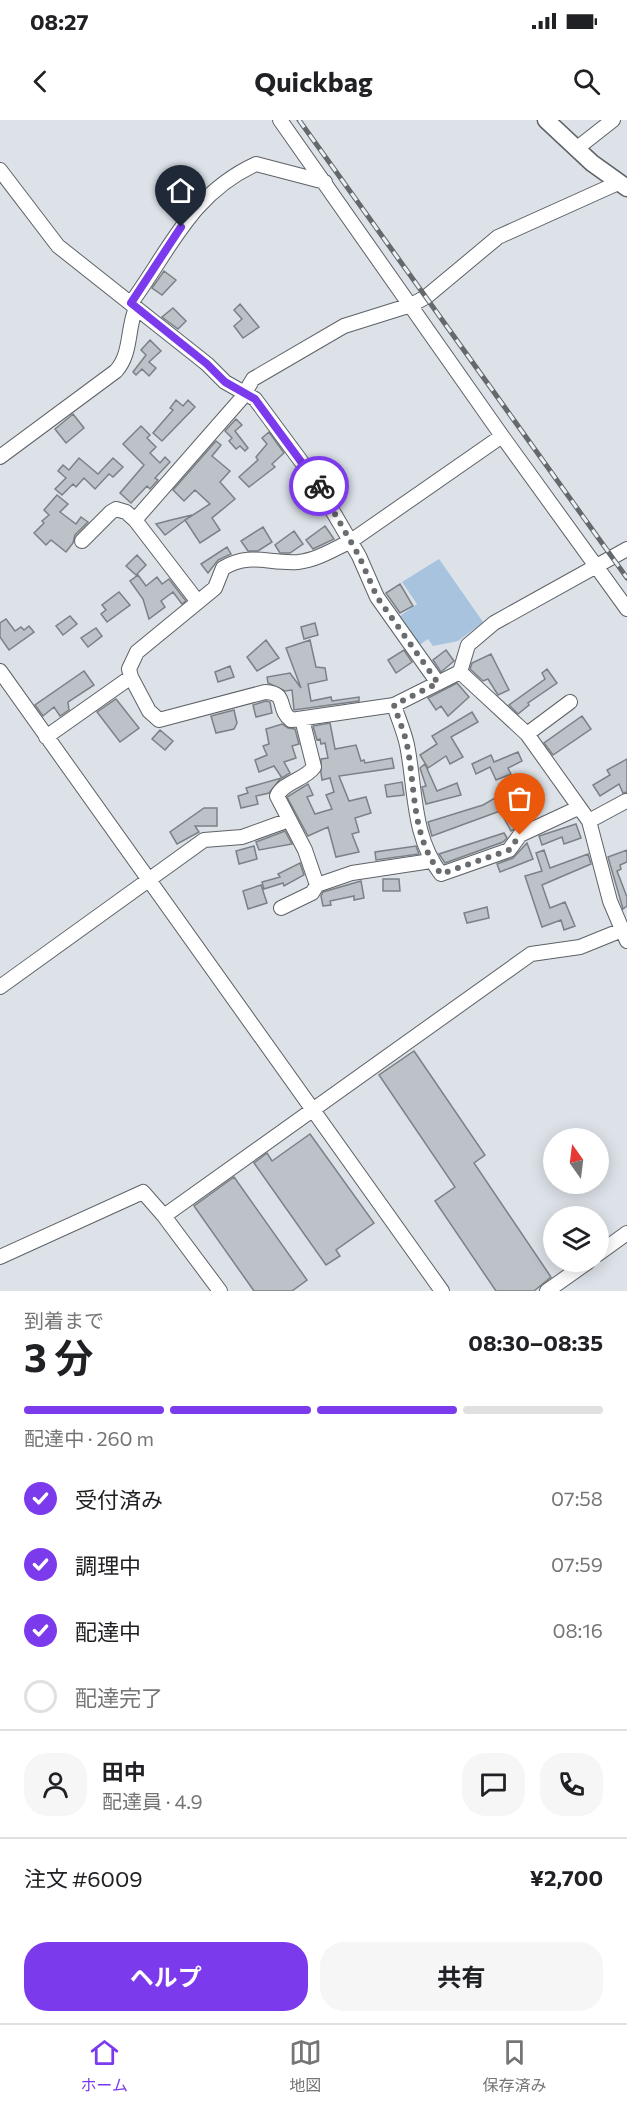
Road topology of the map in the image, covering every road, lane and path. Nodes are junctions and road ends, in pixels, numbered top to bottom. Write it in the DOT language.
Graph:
graph roads {
  1 [pos="280,120"];
  2 [pos="546,120"];
  3 [pos="614,120"];
  4 [pos="576,149"];
  5 [pos="0,170"];
  6 [pos="325,182"];
  7 [pos="623,185"];
  8 [pos="134,305"];
  9 [pos="411,305"];
  10 [pos="243,393"];
  11 [pos="502,436"];
  12 [pos="0,457"];
  13 [pos="135,520"];
  14 [pos="351,541"];
  15 [pos="82,542"];
  16 [pos="627,549"];
  17 [pos="597,566"];
  18 [pos="198,602"];
  19 [pos="627,609"];
  20 [pos="0,671"];
  21 [pos="460,672"];
  22 [pos="131,677"];
  23 [pos="438,683"];
  24 [pos="570,702"];
  25 [pos="394,705"];
  26 [pos="302,719"];
  27 [pos="526,734"];
  28 [pos="46,737"];
  29 [pos="626,801"];
  30 [pos="578,808"];
  31 [pos="289,819"];
  32 [pos="589,821"];
  33 [pos="431,861"];
  34 [pos="148,880"];
  35 [pos="317,885"];
  36 [pos="281,908"];
  37 [pos="625,936"];
  38 [pos="0,987"];
  39 [pos="314,1111"];
  40 [pos="164,1216"];
  41 [pos="627,1233"];
  42 [pos="609,1246"];
  43 [pos="0,1257"];
  44 [pos="574,1272"];
  45 [pos="220,1291"];
  46 [pos="442,1291"];
  47 [pos="546,1291"];
  1 -- 6 [label="street"];
  2 -- 4 [label="main road"];
  3 -- 4 [label="street"];
  4 -- 7 [label="main road"];
  5 -- 8 [label="street"];
  6 -- 8 [label="street"];
  6 -- 9 [label="street"];
  7 -- 9 [label="street"];
  8 -- 10 [label="street"];
  8 -- 12 [label="street"];
  9 -- 10 [label="street"];
  9 -- 11 [label="street"];
  10 -- 13 [label="street"];
  10 -- 14 [label="street"];
  11 -- 14 [label="street"];
  11 -- 17 [label="street"];
  13 -- 15 [label="street"];
  13 -- 18 [label="street"];
  14 -- 18 [label="street"];
  14 -- 23 [label="street"];
  16 -- 17 [label="street"];
  17 -- 19 [label="street"];
  17 -- 21 [label="street"];
  18 -- 22 [label="street"];
  20 -- 28 [label="street"];
  21 -- 23 [label="street"];
  21 -- 27 [label="street"];
  22 -- 26 [label="street"];
  22 -- 28 [label="street"];
  23 -- 25 [label="street"];
  24 -- 27 [label="street"];
  25 -- 26 [label="street"];
  25 -- 33 [label="street"];
  26 -- 31 [label="street"];
  27 -- 30 [label="street"];
  28 -- 34 [label="street"];
  29 -- 32 [label="street"];
  30 -- 32 [label="street"];
  30 -- 33 [label="street"];
  31 -- 34 [label="street"];
  31 -- 35 [label="street"];
  32 -- 37 [label="street"];
  33 -- 35 [label="street"];
  34 -- 38 [label="street"];
  34 -- 39 [label="street"];
  35 -- 36 [label="street"];
  37 -- 39 [label="street"];
  39 -- 40 [label="street"];
  39 -- 46 [label="street"];
  40 -- 43 [label="street"];
  40 -- 45 [label="street"];
  41 -- 42 [label="street"];
  44 -- 47 [label="street"];
}
